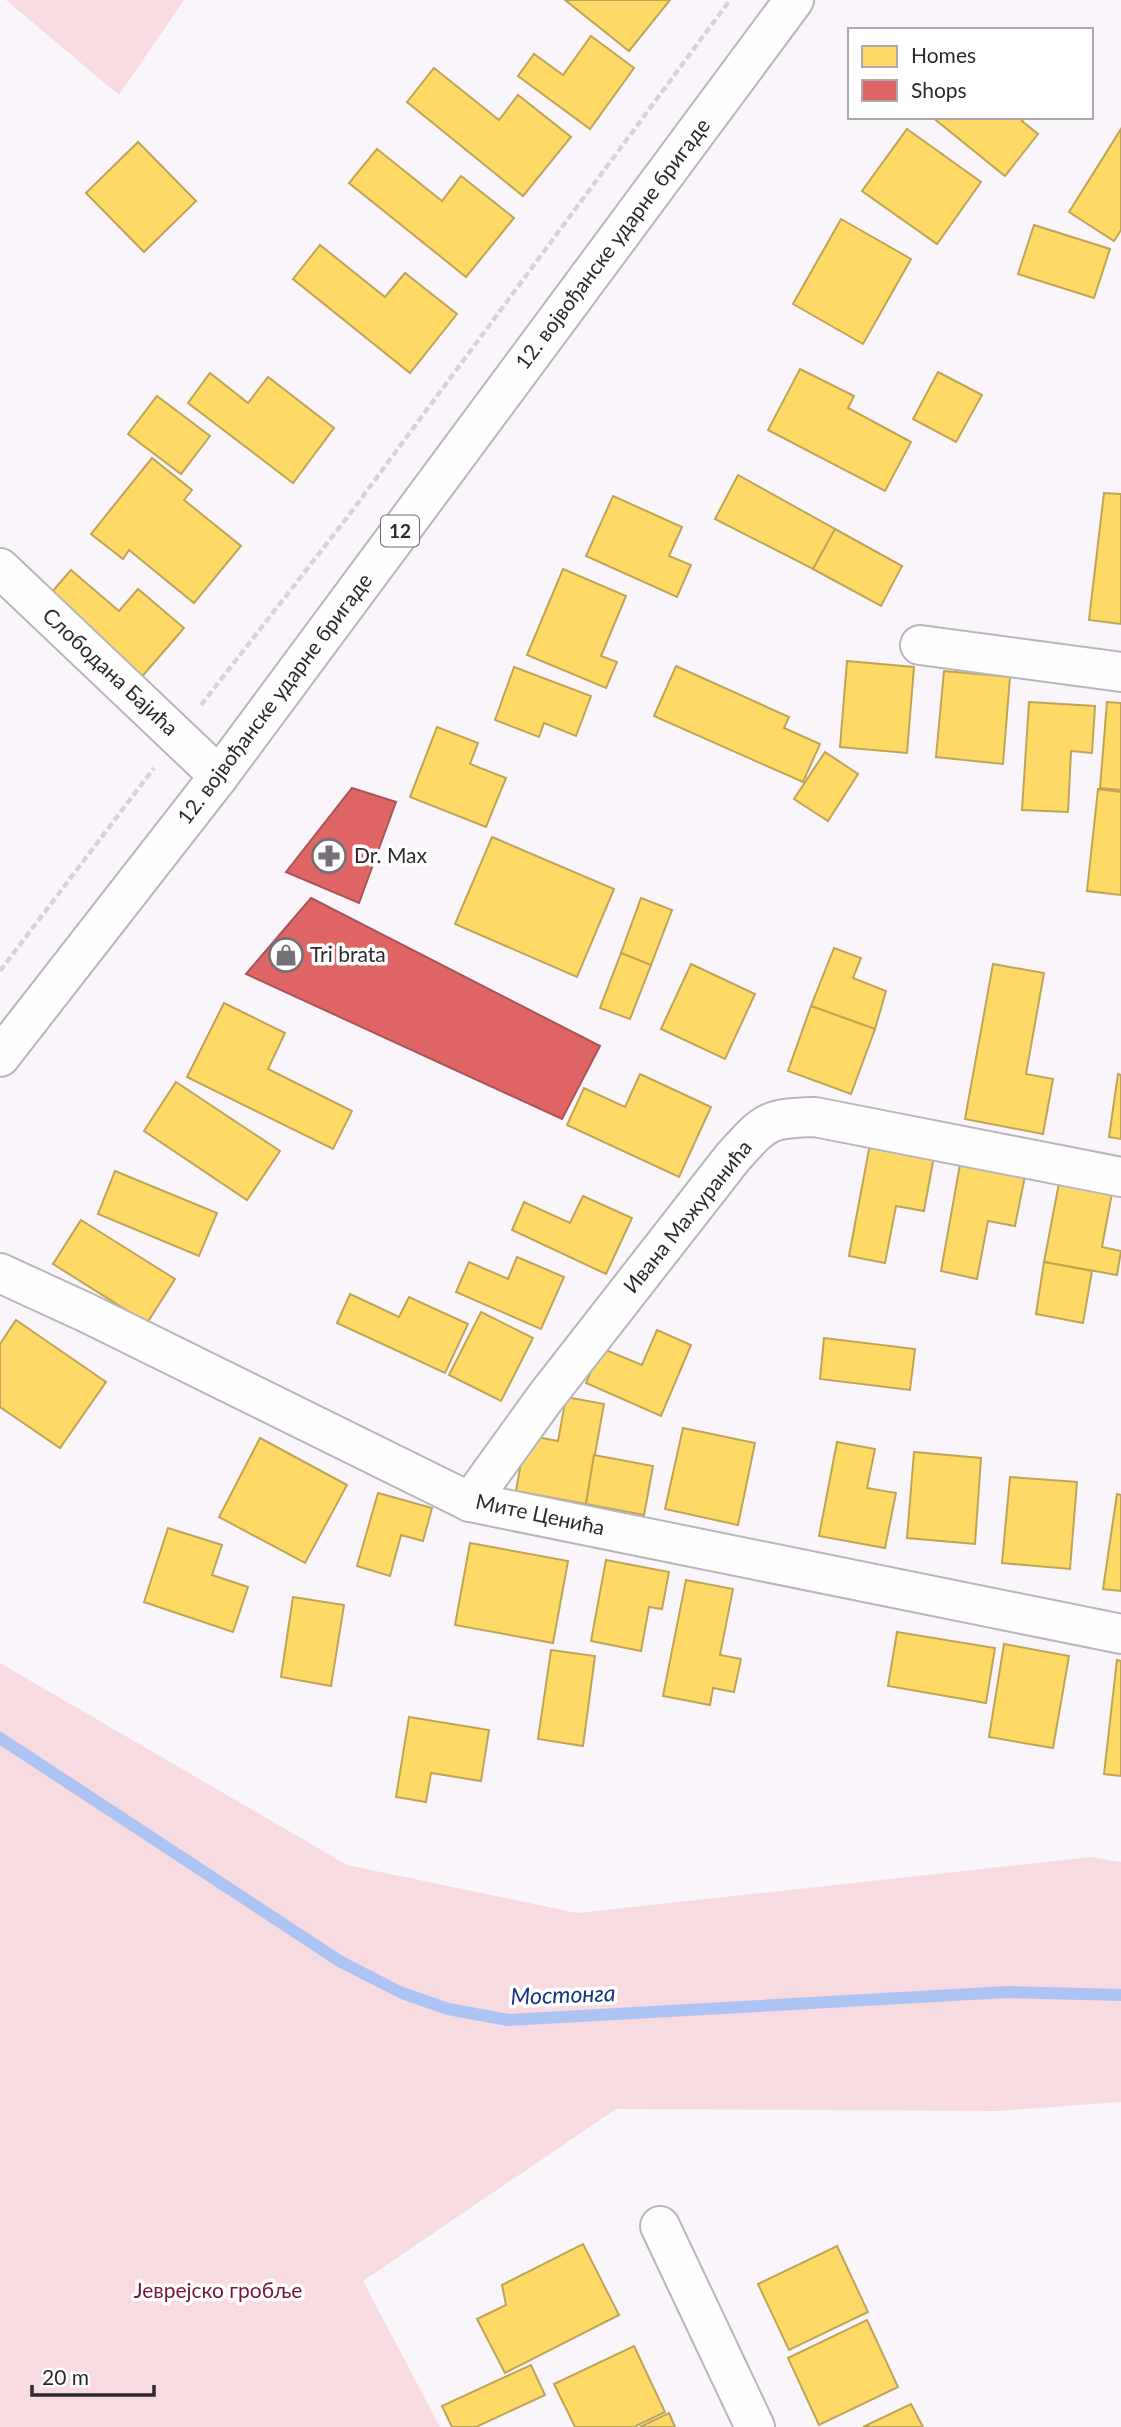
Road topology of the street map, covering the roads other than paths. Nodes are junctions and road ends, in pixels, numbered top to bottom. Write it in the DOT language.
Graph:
graph roads {
  1 [pos="794,0"];
  2 [pos="0,568"];
  3 [pos="920,645"];
  4 [pos="1121,672"];
  5 [pos="219,776"];
  6 [pos="0,1057"];
  7 [pos="1121,1177"];
  8 [pos="0,1273"];
  9 [pos="470,1502"];
  10 [pos="1121,1634"];
  11 [pos="660,2226"];
  12 [pos="755,2427"];
  1 -- 5 [label="street, 12. војвођанске ударне бригаде / 12"];
  2 -- 5 [label="street, Слободана Бајића"];
  3 -- 4 [label="street"];
  5 -- 6 [label="street, 12. војвођанске ударне бригаде / 12"];
  7 -- 9 [label="street, Ивана Мажуранића"];
  8 -- 9 [label="street, Мите Ценића"];
  9 -- 10 [label="street, Мите Ценића"];
  11 -- 12 [label="street"];
}
